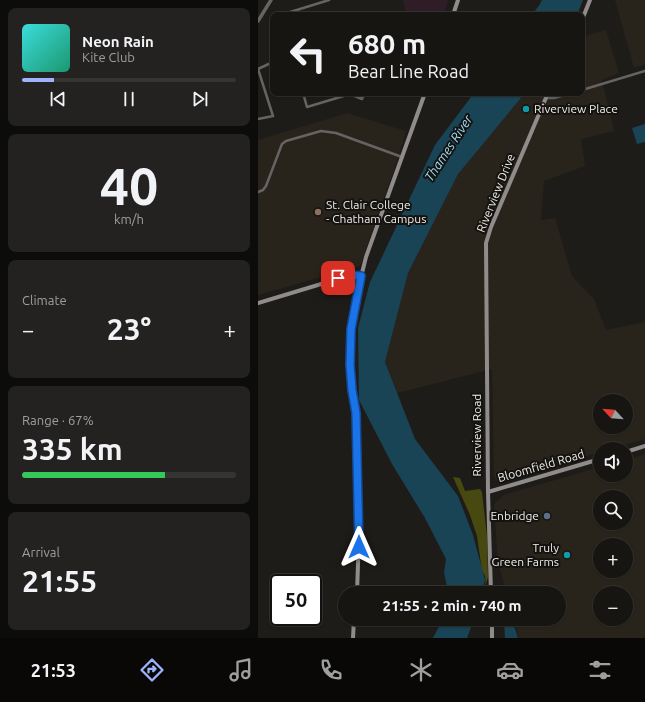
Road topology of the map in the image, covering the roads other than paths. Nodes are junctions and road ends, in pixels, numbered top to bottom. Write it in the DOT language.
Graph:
graph roads {
  1 [pos="272,0"];
  2 [pos="329,0"];
  3 [pos="458,0"];
  4 [pos="590,0"];
  5 [pos="290,12"];
  6 [pos="454,12"];
  7 [pos="585,12"];
  8 [pos="258,21"];
  9 [pos="270,63"];
  10 [pos="258,69"];
  11 [pos="645,71"];
  12 [pos="585,89"];
  13 [pos="305,96"];
  14 [pos="344,96"];
  15 [pos="354,96"];
  16 [pos="364,96"];
  17 [pos="424,96"];
  18 [pos="547,96"];
  19 [pos="549,96"];
  20 [pos="561,96"];
  21 [pos="258,119"];
  22 [pos="402,157"];
  23 [pos="258,192"];
  24 [pos="365,261"];
  25 [pos="351,275"];
  26 [pos="361,276"];
  27 [pos="258,303"];
  28 [pos="487,378"];
  29 [pos="645,446"];
  30 [pos="633,450"];
  31 [pos="593,461"];
  32 [pos="488,492"];
  33 [pos="357,586"];
  34 [pos="491,586"];
  35 [pos="354,626"];
  36 [pos="492,626"];
  37 [pos="353,638"];
  38 [pos="492,638"];
  1 -- 8 [label="street"];
  2 -- 5 [label="street"];
  3 -- 6 [label="main road"];
  4 -- 7 [label="main road"];
  9 -- 10 [label="street"];
  10 -- 21 [label="street"];
  11 -- 12 [label="street"];
  13 -- 14 [label="street"];
  15 -- 16 [label="street"];
  17 -- 22 [label="main road"];
  18 -- 28 [label="main road, Riverview Drive"];
  19 -- 20 [label="street"];
  22 -- 23 [label="street"];
  22 -- 24 [label="main road"];
  24 -- 25 [label="main road"];
  24 -- 26 [label="main road"];
  25 -- 26 [label="main road"];
  25 -- 27 [label="main road"];
  26 -- 33 [label="main road"];
  28 -- 32 [label="main road, Riverview Road"];
  29 -- 30 [label="main road"];
  31 -- 32 [label="main road, Bloomfield Road"];
  32 -- 34 [label="main road, Riverview Road"];
  35 -- 37 [label="main road"];
  36 -- 38 [label="main road"];
}
